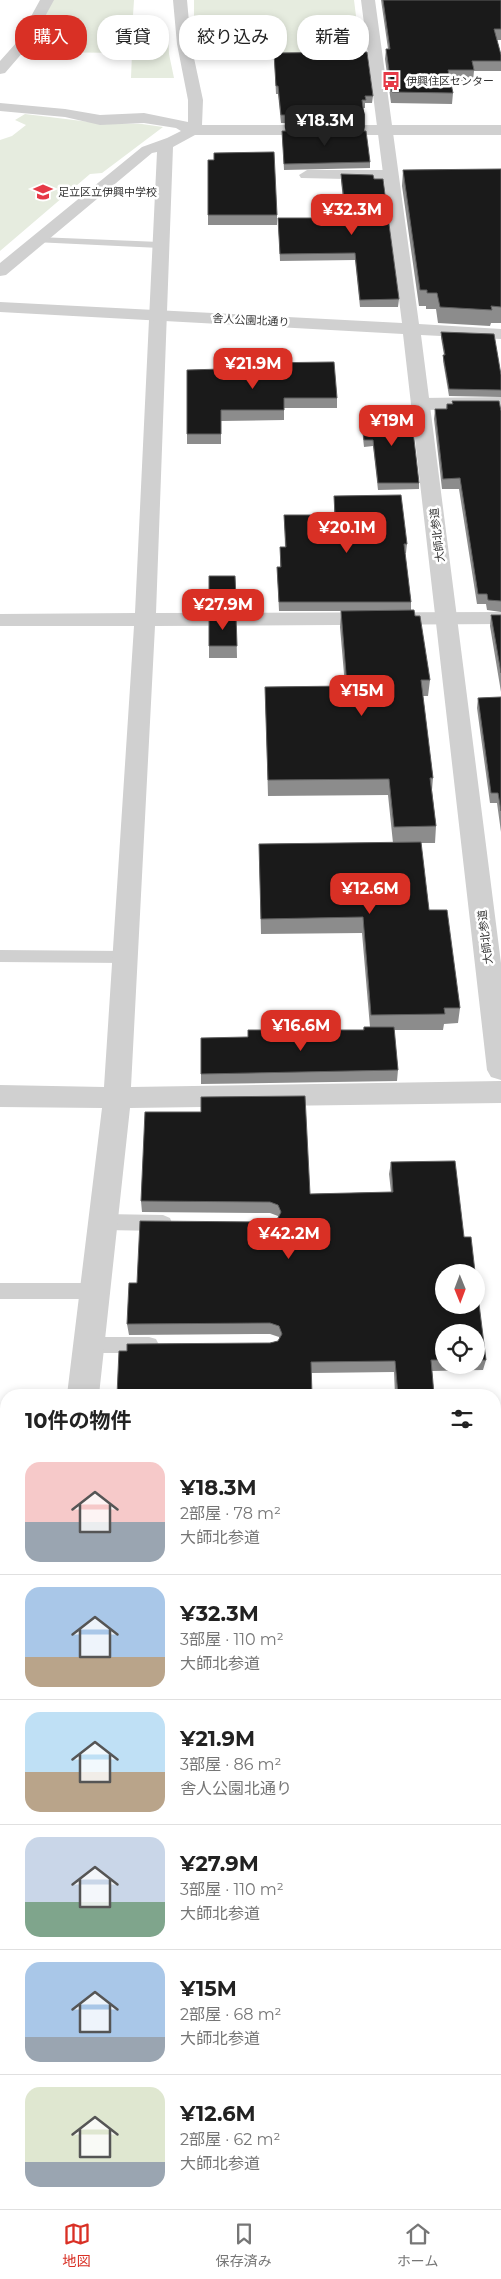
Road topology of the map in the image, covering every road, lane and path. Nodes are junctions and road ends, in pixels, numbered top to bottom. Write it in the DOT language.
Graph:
graph roads {
  1 [pos="47,0"];
  2 [pos="180,0"];
  3 [pos="368,0"];
  4 [pos="0,70"];
  5 [pos="0,107"];
  6 [pos="190,130"];
  7 [pos="501,130"];
  8 [pos="384,131"];
  9 [pos="165,145"];
  10 [pos="307,175"];
  11 [pos="390,175"];
  12 [pos="38,240"];
  13 [pos="160,246"];
  14 [pos="0,271"];
  15 [pos="0,307"];
  16 [pos="157,314"];
  17 [pos="412,329"];
  18 [pos="501,334"];
  19 [pos="501,403"];
  20 [pos="421,404"];
  21 [pos="447,618"];
  22 [pos="501,618"];
  23 [pos="0,620"];
  24 [pos="145,620"];
  25 [pos="0,956"];
  26 [pos="124,957"];
  27 [pos="501,1070"];
  28 [pos="501,1092"];
  29 [pos="0,1096"];
  30 [pos="116,1098"];
  31 [pos="103,1222"];
  32 [pos="180,1222"];
  33 [pos="0,1291"];
  34 [pos="94,1291"];
  35 [pos="87,1344"];
  36 [pos="164,1344"];
  37 [pos="83,1389"];
  1 -- 4 [label="street"];
  2 -- 6 [label="street"];
  3 -- 8 [label="street, 大師北参道"];
  5 -- 6 [label="street"];
  6 -- 8 [label="street"];
  6 -- 9 [label="street"];
  7 -- 8 [label="street"];
  8 -- 11 [label="street, 大師北参道"];
  9 -- 12 [label="street"];
  9 -- 13 [label="street"];
  10 -- 11 [label="street"];
  11 -- 17 [label="street, 大師北参道"];
  12 -- 13 [label="lane"];
  12 -- 14 [label="street"];
  13 -- 16 [label="street"];
  15 -- 16 [label="street, 舎人公園北通り"];
  16 -- 17 [label="street, 舎人公園北通り"];
  16 -- 24 [label="street"];
  17 -- 18 [label="street, 舎人公園北通り"];
  17 -- 20 [label="street, 大師北参道"];
  19 -- 20 [label="street"];
  20 -- 21 [label="street, 大師北参道"];
  21 -- 22 [label="street"];
  21 -- 24 [label="street"];
  21 -- 27 [label="street, 大師北参道"];
  23 -- 24 [label="street"];
  24 -- 26 [label="street"];
  25 -- 26 [label="lane"];
  26 -- 30 [label="street"];
  28 -- 30 [label="street"];
  29 -- 30 [label="street"];
  30 -- 31 [label="street"];
  31 -- 32 [label="lane"];
  31 -- 34 [label="street"];
  33 -- 34 [label="lane"];
  34 -- 35 [label="street"];
  35 -- 36 [label="lane"];
  35 -- 37 [label="street"];
}
